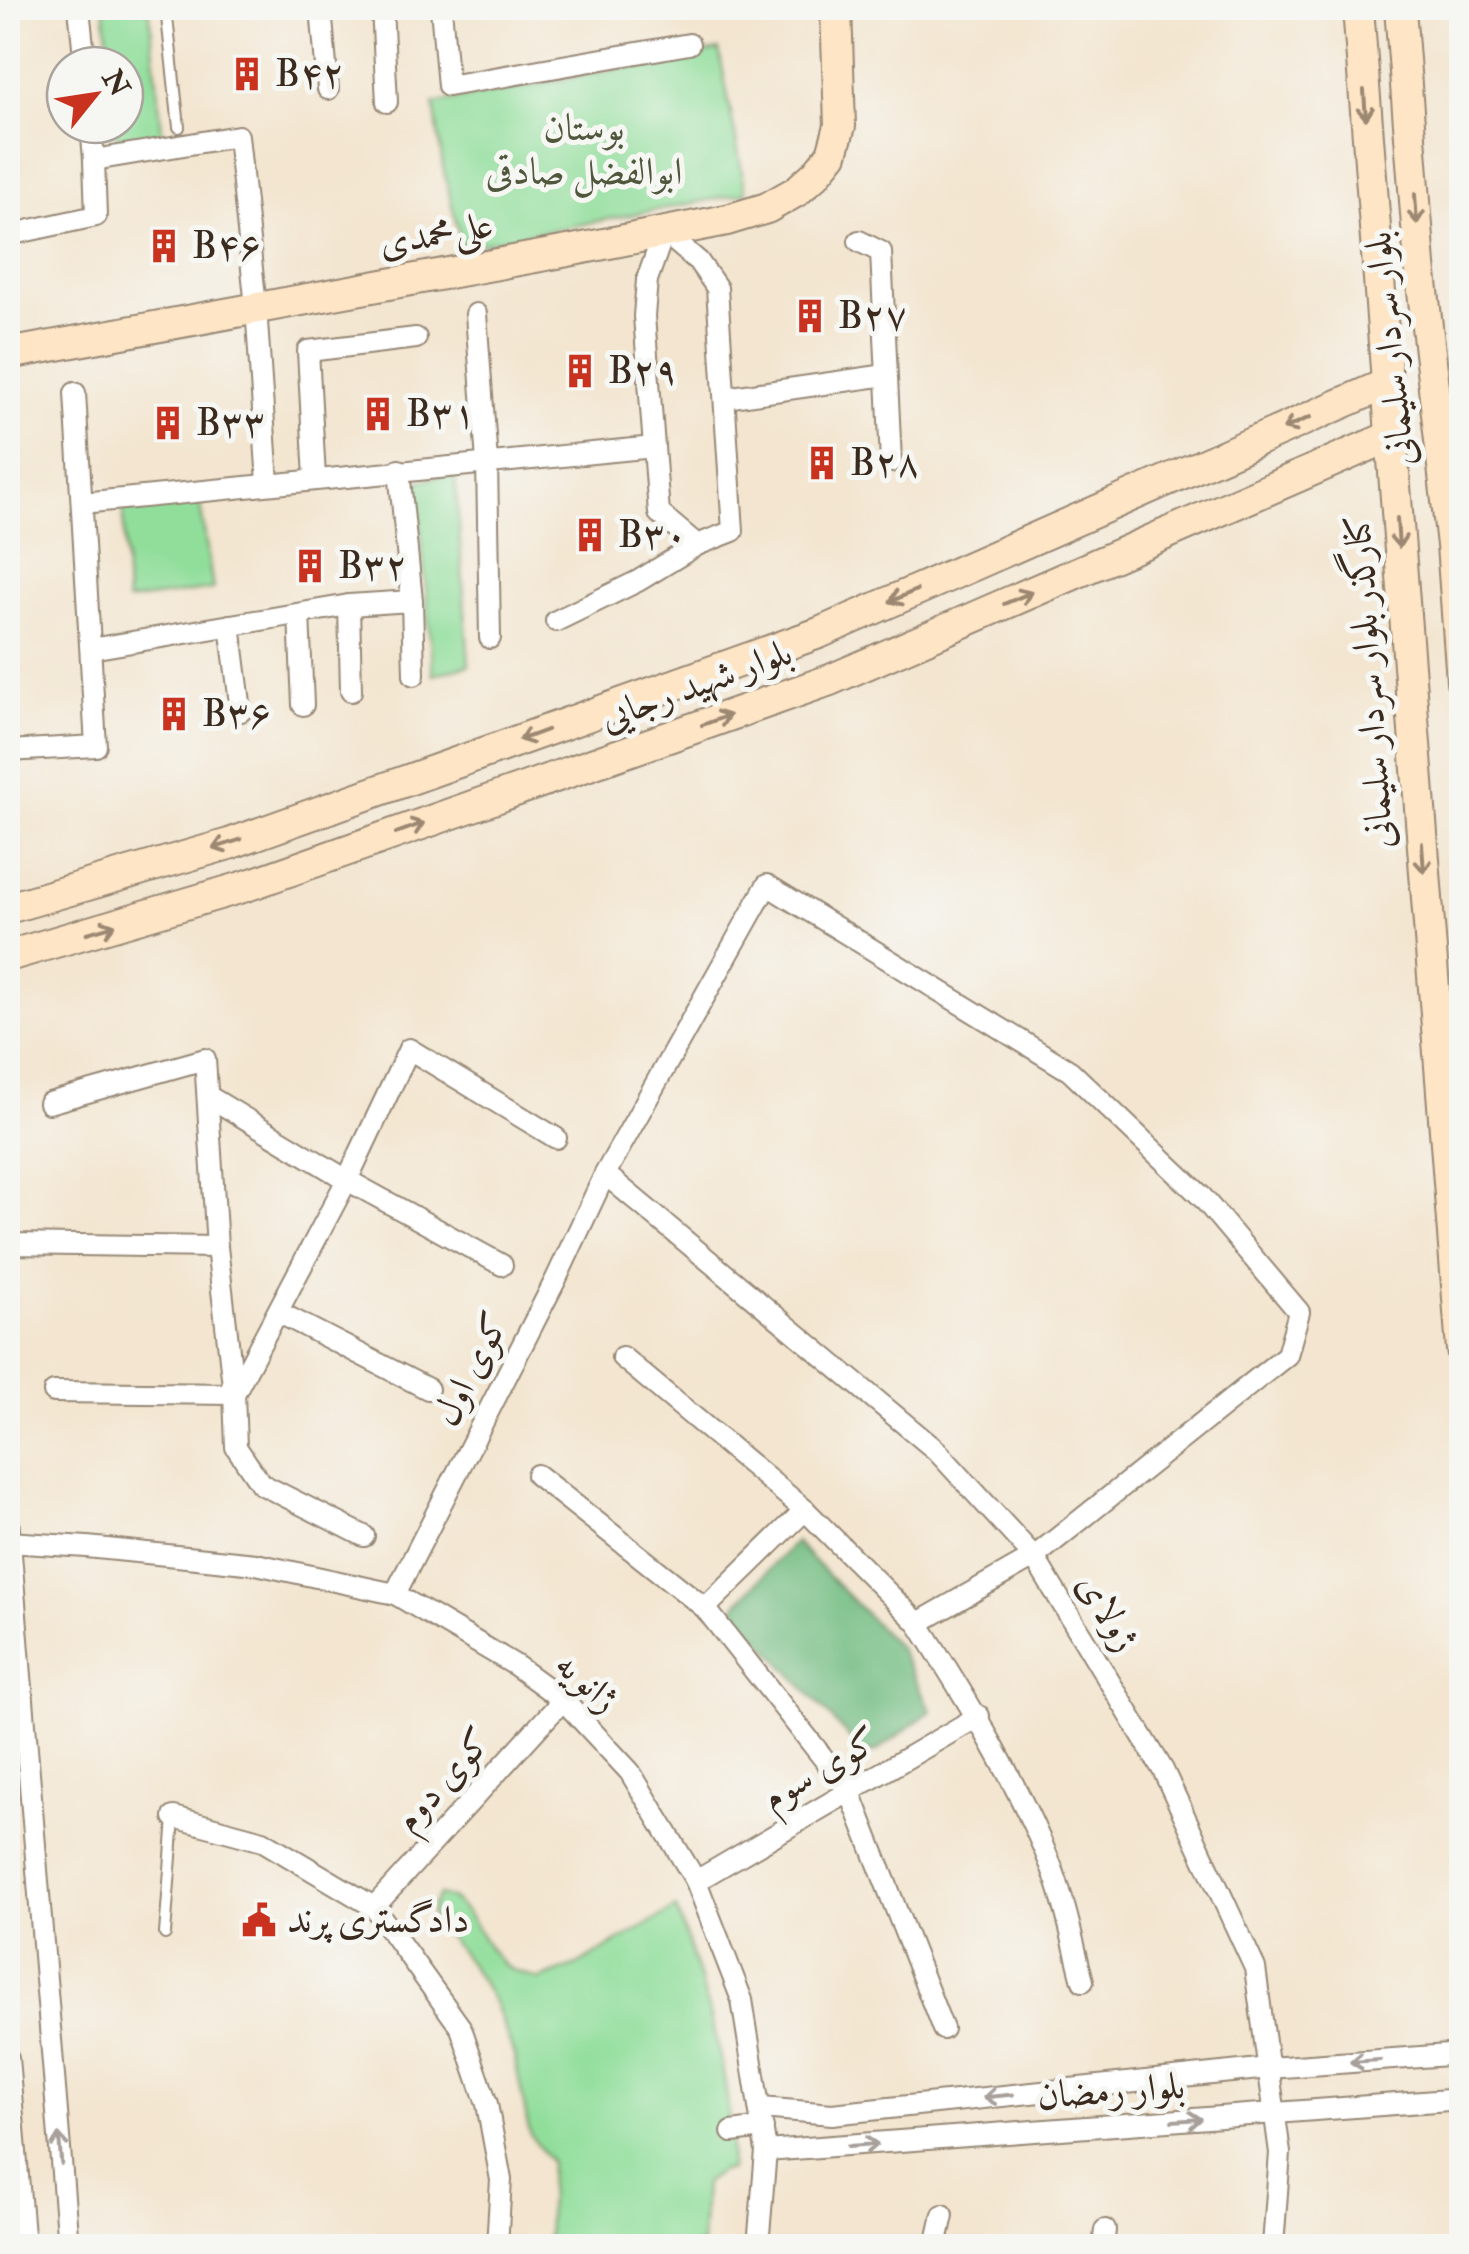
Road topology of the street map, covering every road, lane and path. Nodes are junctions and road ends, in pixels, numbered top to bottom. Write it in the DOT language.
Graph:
graph roads {
  1 [pos="80,8"];
  2 [pos="166,8"];
  3 [pos="321,8"];
  4 [pos="382,8"];
  5 [pos="441,8"];
  6 [pos="836,8"];
  7 [pos="1358,8"];
  8 [pos="1400,8"];
  9 [pos="689,44"];
  10 [pos="83,45"];
  11 [pos="328,89"];
  12 [pos="387,102"];
  13 [pos="179,127"];
  14 [pos="93,145"];
  15 [pos="94,160"];
  16 [pos="664,232"];
  17 [pos="8,234"];
  18 [pos="859,241"];
  19 [pos="256,307"];
  20 [pos="476,314"];
  21 [pos="416,338"];
  22 [pos="8,354"];
  23 [pos="886,375"];
  24 [pos="1386,384"];
  25 [pos="75,394"];
  26 [pos="725,398"];
  27 [pos="1391,436"];
  28 [pos="654,447"];
  29 [pos="486,462"];
  30 [pos="891,462"];
  31 [pos="398,470"];
  32 [pos="1175,477"];
  33 [pos="315,478"];
  34 [pos="268,483"];
  35 [pos="82,503"];
  36 [pos="1189,524"];
  37 [pos="696,545"];
  38 [pos="412,601"];
  39 [pos="349,605"];
  40 [pos="299,614"];
  41 [pos="556,622"];
  42 [pos="230,625"];
  43 [pos="490,638"];
  44 [pos="91,649"];
  45 [pos="414,675"];
  46 [pos="1462,681"];
  47 [pos="351,691"];
  48 [pos="303,705"];
  49 [pos="241,712"];
  50 [pos="8,752"];
  51 [pos="8,908"];
  52 [pos="8,956"];
  53 [pos="208,1096"];
  54 [pos="49,1103"];
  55 [pos="556,1138"];
  56 [pos="605,1174"];
  57 [pos="347,1180"];
  58 [pos="8,1244"];
  59 [pos="216,1247"];
  60 [pos="502,1265"];
  61 [pos="278,1312"];
  62 [pos="1462,1350"];
  63 [pos="622,1357"];
  64 [pos="428,1389"];
  65 [pos="54,1392"];
  66 [pos="234,1394"];
  67 [pos="536,1475"];
  68 [pos="805,1510"];
  69 [pos="8,1518"];
  70 [pos="364,1536"];
  71 [pos="9,1542"];
  72 [pos="1034,1556"];
  73 [pos="395,1594"];
  74 [pos="705,1608"];
  75 [pos="918,1623"];
  76 [pos="563,1700"];
  77 [pos="979,1716"];
  78 [pos="850,1792"];
  79 [pos="174,1817"];
  80 [pos="696,1881"];
  81 [pos="374,1907"];
  82 [pos="165,1934"];
  83 [pos="1083,1981"];
  84 [pos="943,2029"];
  85 [pos="1462,2054"];
  86 [pos="8,2058"];
  87 [pos="1268,2068"];
  88 [pos="1462,2099"];
  89 [pos="1275,2113"];
  90 [pos="762,2118"];
  91 [pos="732,2132"];
  92 [pos="766,2151"];
  93 [pos="942,2215"];
  94 [pos="24,2246"];
  95 [pos="68,2246"];
  96 [pos="497,2246"];
  97 [pos="758,2246"];
  98 [pos="936,2246"];
  99 [pos="1273,2246"];
  1 -- 10 [label="street"];
  2 -- 13 [label="lane"];
  3 -- 11 [label="street"];
  4 -- 12 [label="street"];
  5 -- 9 [label="street"];
  6 -- 16 [label="main road, علی‌محمدی"];
  7 -- 24 [label="main road, کنارگذر بلوار سردار سلیمانی, one-way"];
  8 -- 46 [label="main road, بلوار سردار سلیمانی, one-way"];
  14 -- 15 [label="street"];
  15 -- 17 [label="street"];
  15 -- 19 [label="street"];
  16 -- 19 [label="main road, علی‌محمدی"];
  16 -- 26 [label="street"];
  16 -- 28 [label="street"];
  18 -- 23 [label="street"];
  19 -- 22 [label="main road, علی‌محمدی"];
  19 -- 34 [label="street"];
  20 -- 29 [label="street"];
  21 -- 33 [label="street"];
  23 -- 26 [label="street"];
  23 -- 30 [label="street"];
  24 -- 27 [label="main road, کنارگذر بلوار سردار سلیمانی"];
  24 -- 32 [label="main road, بلوار شهید رجایی, one-way"];
  25 -- 35 [label="street"];
  26 -- 37 [label="street"];
  27 -- 36 [label="main road, بلوار شهید رجایی"];
  27 -- 62 [label="main road, کنارگذر بلوار سردار سلیمانی, one-way"];
  28 -- 29 [label="street"];
  28 -- 37 [label="street"];
  29 -- 31 [label="street"];
  29 -- 43 [label="street"];
  31 -- 33 [label="street"];
  31 -- 38 [label="street"];
  32 -- 36 [label="main road"];
  32 -- 51 [label="main road, بلوار شهید رجایی, one-way"];
  33 -- 34 [label="street"];
  34 -- 35 [label="street"];
  35 -- 44 [label="street"];
  52 -- 36 [label="main road, بلوار شهید رجایی, one-way"];
  37 -- 41 [label="street"];
  38 -- 39 [label="street"];
  38 -- 45 [label="street"];
  39 -- 40 [label="street"];
  39 -- 47 [label="street"];
  40 -- 42 [label="street"];
  40 -- 48 [label="street"];
  42 -- 44 [label="street"];
  42 -- 49 [label="street"];
  44 -- 50 [label="street"];
  53 -- 54 [label="street"];
  53 -- 57 [label="street"];
  53 -- 59 [label="street"];
  55 -- 57 [label="street"];
  56 -- 72 [label="street, ژولای"];
  56 -- 72 [label="street, کوی اول"];
  56 -- 73 [label="street, کوی اول"];
  57 -- 60 [label="street"];
  57 -- 61 [label="street"];
  58 -- 59 [label="street"];
  59 -- 66 [label="street"];
  61 -- 64 [label="street"];
  61 -- 66 [label="street"];
  63 -- 68 [label="street"];
  65 -- 66 [label="street"];
  66 -- 70 [label="street"];
  67 -- 74 [label="street"];
  68 -- 74 [label="street"];
  68 -- 75 [label="street"];
  69 -- 71 [label="street"];
  71 -- 73 [label="street, ژانویه"];
  95 -- 71 [label="street, one-way"];
  72 -- 75 [label="street"];
  72 -- 87 [label="street, ژولای"];
  73 -- 76 [label="street, ژانویه"];
  74 -- 78 [label="street"];
  75 -- 77 [label="street"];
  76 -- 80 [label="street, ژانویه"];
  76 -- 81 [label="street, کوی دوم"];
  77 -- 78 [label="street, کوی سوم"];
  77 -- 83 [label="street"];
  78 -- 80 [label="street, کوی سوم"];
  78 -- 84 [label="street"];
  79 -- 81 [label="street"];
  79 -- 82 [label="lane"];
  80 -- 90 [label="street, ژانویه"];
  81 -- 96 [label="street"];
  85 -- 87 [label="street, بلوار رمضان, one-way"];
  86 -- 94 [label="street"];
  87 -- 89 [label="street, ژولای"];
  87 -- 90 [label="street, بلوار رمضان, one-way"];
  88 -- 89 [label="street, بلوار رمضان"];
  92 -- 89 [label="street, بلوار رمضان, one-way"];
  89 -- 99 [label="street, ژولای"];
  90 -- 91 [label="street, بلوار رمضان"];
  90 -- 92 [label="street, ژانویه"];
  92 -- 97 [label="street, ژانویه"];
  93 -- 98 [label="street"];
}
